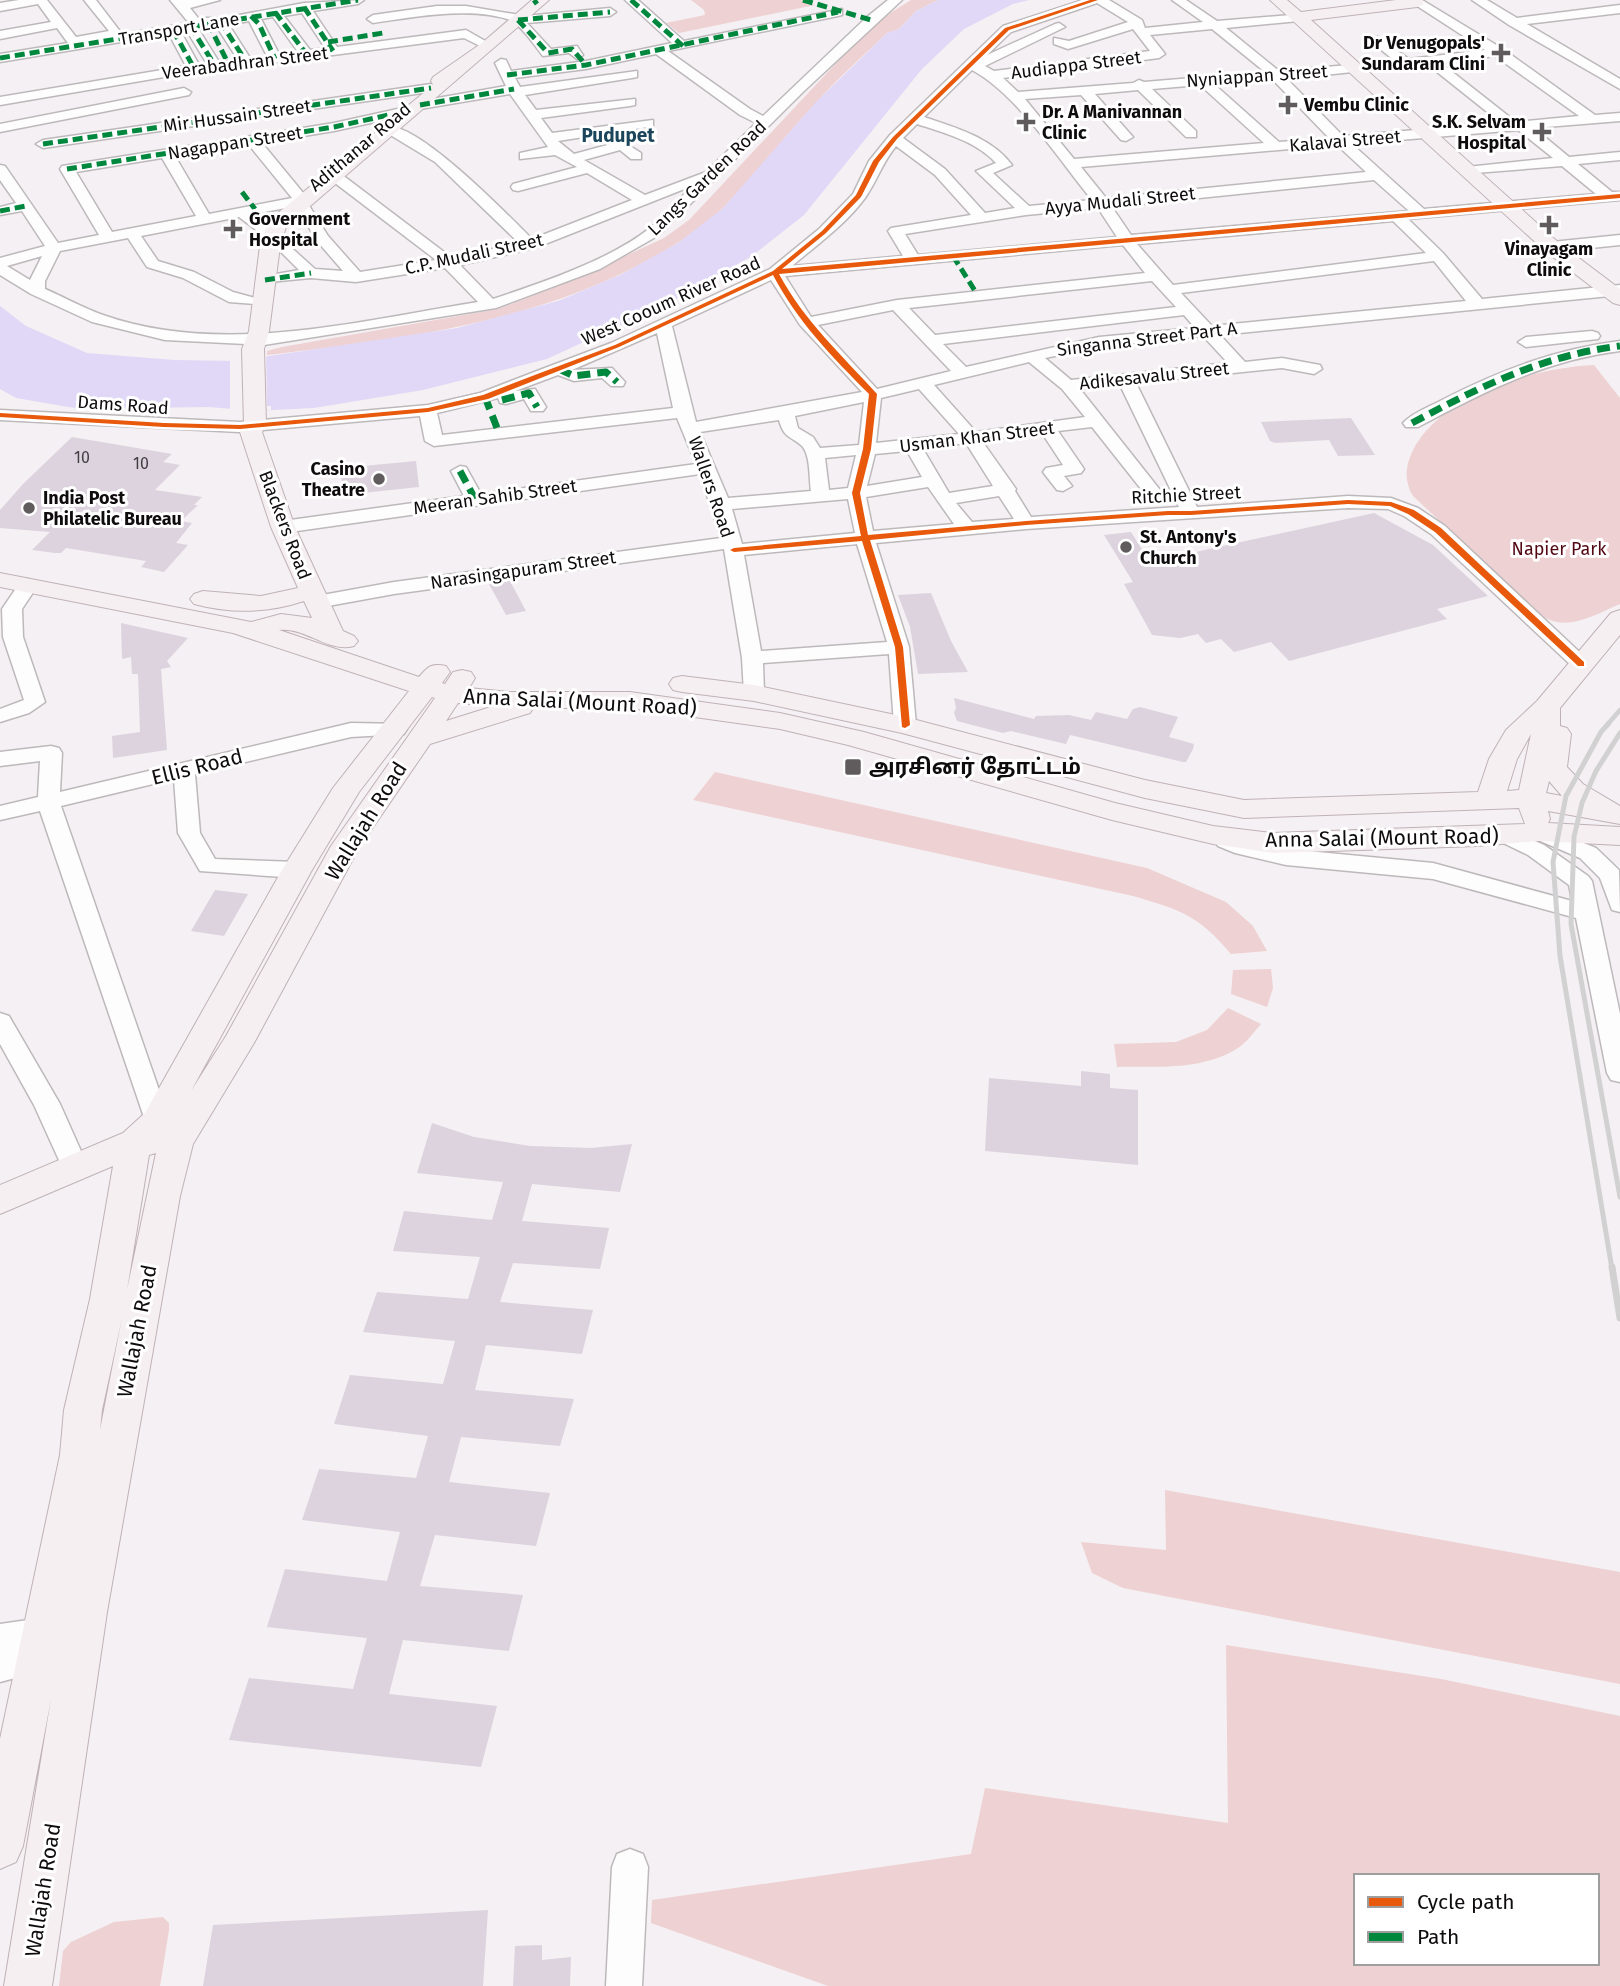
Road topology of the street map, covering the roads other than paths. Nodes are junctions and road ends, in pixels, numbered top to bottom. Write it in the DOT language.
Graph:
graph roads {
  1 [pos="40,0"];
  2 [pos="90,0"];
  3 [pos="214,0"];
  4 [pos="246,0"];
  5 [pos="325,0"];
  6 [pos="358,0"];
  7 [pos="599,0"];
  8 [pos="631,0"];
  9 [pos="803,0"];
  10 [pos="896,0"];
  11 [pos="1097,0"];
  12 [pos="1178,0"];
  13 [pos="1278,0"];
  14 [pos="1478,0"];
  15 [pos="1550,0"];
  16 [pos="537,1"];
  17 [pos="1415,1"];
  18 [pos="178,3"];
  19 [pos="3,4"];
  20 [pos="302,4"];
  21 [pos="465,5"];
  22 [pos="277,7"];
  23 [pos="1112,8"];
  24 [pos="1620,9"];
  25 [pos="838,12"];
  26 [pos="1604,12"];
  27 [pos="255,14"];
  28 [pos="1572,15"];
  29 [pos="1299,17"];
  30 [pos="373,19"];
  31 [pos="519,19"];
  32 [pos="871,20"];
  33 [pos="1620,20"];
  34 [pos="214,22"];
  35 [pos="1516,22"];
  36 [pos="59,24"];
  37 [pos="1215,25"];
  38 [pos="190,26"];
  39 [pos="1139,28"];
  40 [pos="1459,28"];
  41 [pos="173,30"];
  42 [pos="466,34"];
  43 [pos="0,35"];
  44 [pos="1039,35"];
  45 [pos="1074,35"];
  46 [pos="134,37"];
  47 [pos="387,38"];
  48 [pos="1058,41"];
  49 [pos="1378,41"];
  50 [pos="55,44"];
  51 [pos="489,45"];
  52 [pos="330,46"];
  53 [pos="683,46"];
  54 [pos="657,50"];
  55 [pos="1498,52"];
  56 [pos="307,55"];
  57 [pos="0,56"];
  58 [pos="275,59"];
  59 [pos="1431,61"];
  60 [pos="247,63"];
  61 [pos="1407,64"];
  62 [pos="586,65"];
  63 [pos="973,65"];
  64 [pos="222,66"];
  65 [pos="1358,68"];
  66 [pos="1620,68"];
  67 [pos="195,70"];
  68 [pos="456,71"];
  69 [pos="1597,72"];
  70 [pos="164,73"];
  71 [pos="632,74"];
  72 [pos="507,75"];
  73 [pos="992,75"];
  74 [pos="1276,75"];
  75 [pos="1202,80"];
  76 [pos="1139,84"];
  77 [pos="1620,85"];
  78 [pos="431,88"];
  79 [pos="620,89"];
  80 [pos="1084,90"];
  81 [pos="517,94"];
  82 [pos="1015,96"];
  83 [pos="0,101"];
  84 [pos="630,102"];
  85 [pos="191,106"];
  86 [pos="411,109"];
  87 [pos="532,115"];
  88 [pos="1620,117"];
  89 [pos="913,118"];
  90 [pos="1593,120"];
  91 [pos="766,122"];
  92 [pos="648,123"];
  93 [pos="1518,126"];
  94 [pos="0,128"];
  95 [pos="391,130"];
  96 [pos="1191,134"];
  97 [pos="1428,134"];
  98 [pos="1126,137"];
  99 [pos="895,138"];
  100 [pos="1339,140"];
  101 [pos="253,141"];
  102 [pos="43,144"];
  103 [pos="554,144"];
  104 [pos="1276,147"];
  105 [pos="198,149"];
  106 [pos="166,153"];
  107 [pos="525,156"];
  108 [pos="636,156"];
  109 [pos="1620,156"];
  110 [pos="570,159"];
  111 [pos="1566,161"];
  112 [pos="1070,164"];
  113 [pos="0,169"];
  114 [pos="587,169"];
  115 [pos="719,171"];
  116 [pos="1467,171"];
  117 [pos="672,174"];
  118 [pos="1377,175"];
  119 [pos="336,177"];
  120 [pos="689,183"];
  121 [pos="518,187"];
  122 [pos="242,192"];
  123 [pos="1614,196"];
  124 [pos="298,201"];
  125 [pos="645,201"];
  126 [pos="1102,203"];
  127 [pos="26,206"];
  128 [pos="1507,206"];
  129 [pos="248,210"];
  130 [pos="0,211"];
  131 [pos="1026,211"];
  132 [pos="1421,214"];
  133 [pos="1396,216"];
  134 [pos="204,217"];
  135 [pos="981,218"];
  136 [pos="131,232"];
  137 [pos="269,233"];
  138 [pos="109,239"];
  139 [pos="1620,240"];
  140 [pos="1127,241"];
  141 [pos="530,245"];
  142 [pos="1552,247"];
  143 [pos="54,248"];
  144 [pos="953,256"];
  145 [pos="1438,256"];
  146 [pos="913,259"];
  147 [pos="449,263"];
  148 [pos="0,265"];
  149 [pos="775,272"];
  150 [pos="311,273"];
  151 [pos="1156,276"];
  152 [pos="356,277"];
  153 [pos="265,280"];
  154 [pos="37,290"];
  155 [pos="1168,290"];
  156 [pos="1617,293"];
  157 [pos="977,294"];
  158 [pos="249,301"];
  159 [pos="1476,302"];
  160 [pos="490,305"];
  161 [pos="897,305"];
  162 [pos="1189,310"];
  163 [pos="808,322"];
  164 [pos="664,326"];
  165 [pos="1209,330"];
  166 [pos="1620,334"];
  167 [pos="247,340"];
  168 [pos="933,340"];
  169 [pos="1526,342"];
  170 [pos="1620,346"];
  171 [pos="1032,355"];
  172 [pos="1241,367"];
  173 [pos="559,369"];
  174 [pos="1314,369"];
  175 [pos="962,373"];
  176 [pos="1126,379"];
  177 [pos="617,382"];
  178 [pos="923,383"];
  179 [pos="1068,385"];
  180 [pos="873,394"];
  181 [pos="487,400"];
  182 [pos="537,407"];
  183 [pos="428,410"];
  184 [pos="786,413"];
  185 [pos="0,415"];
  186 [pos="687,420"];
  187 [pos="1098,421"];
  188 [pos="249,422"];
  189 [pos="1412,423"];
  190 [pos="1047,428"];
  191 [pos="499,433"];
  192 [pos="971,437"];
  193 [pos="912,445"];
  194 [pos="867,449"];
  195 [pos="815,454"];
  196 [pos="707,468"];
  197 [pos="460,471"];
  198 [pos="933,481"];
  199 [pos="1063,486"];
  200 [pos="1006,489"];
  201 [pos="856,493"];
  202 [pos="1155,495"];
  203 [pos="821,497"];
  204 [pos="475,499"];
  205 [pos="944,499"];
  206 [pos="721,504"];
  207 [pos="1191,513"];
  208 [pos="1026,523"];
  209 [pos="284,527"];
  210 [pos="967,529"];
  211 [pos="865,538"];
  212 [pos="732,547"];
  213 [pos="0,564"];
  214 [pos="0,580"];
  215 [pos="28,586"];
  216 [pos="313,595"];
  217 [pos="1620,618"];
  218 [pos="245,621"];
  219 [pos="332,637"];
  220 [pos="6,639"];
  221 [pos="899,647"];
  222 [pos="752,657"];
  223 [pos="1581,664"];
  224 [pos="375,673"];
  225 [pos="445,682"];
  226 [pos="754,693"];
  227 [pos="551,698"];
  228 [pos="1548,707"];
  229 [pos="0,716"];
  230 [pos="905,724"];
  231 [pos="407,734"];
  232 [pos="0,759"];
  233 [pos="184,770"];
  234 [pos="1531,799"];
  235 [pos="1490,801"];
  236 [pos="49,803"];
  237 [pos="0,813"];
  238 [pos="1620,825"];
  239 [pos="1539,832"];
  240 [pos="1210,834"];
  241 [pos="1505,835"];
  242 [pos="1588,853"];
  243 [pos="297,870"];
  244 [pos="1620,904"];
  245 [pos="1588,913"];
  246 [pos="0,1022"];
  247 [pos="10,1061"];
  248 [pos="1620,1073"];
  249 [pos="156,1135"];
  250 [pos="76,1169"];
  251 [pos="0,1200"];
  252 [pos="0,1639"];
  253 [pos="39,1646"];
  254 [pos="0,1666"];
  255 [pos="0,1846"];
  256 [pos="631,1867"];
  257 [pos="28,1986"];
  258 [pos="624,1986"];
  1 -- 19 [label="street"];
  1 -- 36 [label="street"];
  2 -- 36 [label="street"];
  3 -- 18 [label="street"];
  4 -- 27 [label="street"];
  5 -- 20 [label="street"];
  6 -- 20 [label="street, Transport Lane"];
  6 -- 30 [label="street"];
  7 -- 31 [label="street"];
  8 -- 53 [label="street"];
  9 -- 25 [label="street"];
  10 -- 32 [label="street, Langs Garden Road"];
  11 -- 23 [label="street"];
  11 -- 63 [label="street, West Cooum River Road"];
  12 -- 37 [label="street"];
  13 -- 29 [label="main road"];
  14 -- 35 [label="street"];
  15 -- 28 [label="street"];
  16 -- 31 [label="main road, Adithanar Road"];
  17 -- 29 [label="main road"];
  17 -- 40 [label="street"];
  18 -- 27 [label="street"];
  20 -- 22 [label="street, Transport Lane"];
  20 -- 52 [label="street"];
  21 -- 30 [label="street"];
  21 -- 31 [label="street"];
  21 -- 42 [label="street"];
  22 -- 27 [label="street, Transport Lane"];
  22 -- 56 [label="street"];
  23 -- 39 [label="street"];
  23 -- 44 [label="street"];
  24 -- 26 [label="street"];
  25 -- 32 [label="street"];
  25 -- 53 [label="street"];
  26 -- 28 [label="street"];
  26 -- 33 [label="street"];
  27 -- 34 [label="street, Transport Lane"];
  27 -- 58 [label="street"];
  28 -- 35 [label="street"];
  29 -- 37 [label="street"];
  29 -- 65 [label="main road"];
  30 -- 47 [label="street"];
  31 -- 51 [label="main road, Adithanar Road"];
  31 -- 62 [label="street"];
  32 -- 91 [label="street, Langs Garden Road"];
  34 -- 38 [label="street, Transport Lane"];
  34 -- 60 [label="street"];
  34 -- 64 [label="street"];
  35 -- 40 [label="street"];
  35 -- 69 [label="street"];
  36 -- 43 [label="street"];
  37 -- 39 [label="street"];
  37 -- 74 [label="street"];
  38 -- 41 [label="street, Transport Lane"];
  38 -- 64 [label="street"];
  39 -- 48 [label="street"];
  39 -- 73 [label="street, Audiappa Street"];
  40 -- 55 [label="street"];
  41 -- 46 [label="street, Transport Lane"];
  41 -- 67 [label="street"];
  42 -- 47 [label="street, Veerabadhran Street"];
  42 -- 51 [label="street"];
  44 -- 48 [label="street"];
  44 -- 63 [label="street"];
  45 -- 48 [label="street"];
  46 -- 57 [label="street, Transport Lane"];
  46 -- 70 [label="street"];
  47 -- 52 [label="street, Veerabadhran Street"];
  49 -- 61 [label="street"];
  50 -- 57 [label="street"];
  51 -- 68 [label="main road, Adithanar Road"];
  51 -- 72 [label="street"];
  52 -- 56 [label="street, Veerabadhran Street"];
  53 -- 54 [label="street"];
  54 -- 62 [label="street"];
  54 -- 91 [label="street"];
  55 -- 59 [label="street, Nyniappan Street"];
  55 -- 90 [label="street"];
  56 -- 58 [label="street, Veerabadhran Street"];
  58 -- 60 [label="street, Veerabadhran Street"];
  59 -- 61 [label="street, Nyniappan Street"];
  59 -- 93 [label="street"];
  60 -- 64 [label="street, Veerabadhran Street"];
  61 -- 65 [label="street, Nyniappan Street"];
  62 -- 72 [label="street"];
  63 -- 73 [label="street"];
  63 -- 89 [label="street, West Cooum River Road"];
  64 -- 67 [label="street, Veerabadhran Street"];
  65 -- 74 [label="street, Nyniappan Street"];
  65 -- 97 [label="main road"];
  66 -- 69 [label="street"];
  67 -- 70 [label="street, Veerabadhran Street"];
  68 -- 78 [label="main road, Adithanar Road"];
  68 -- 86 [label="main road, Adithanar Road"];
  69 -- 77 [label="street"];
  70 -- 83 [label="street, Veerabadhran Street"];
  70 -- 85 [label="street"];
  71 -- 81 [label="street"];
  72 -- 81 [label="street"];
  73 -- 82 [label="street"];
  74 -- 75 [label="street, Nyniappan Street"];
  74 -- 100 [label="street"];
  75 -- 76 [label="street, Nyniappan Street"];
  75 -- 104 [label="street"];
  76 -- 80 [label="street, Nyniappan Street"];
  76 -- 96 [label="street"];
  78 -- 85 [label="street, Mir Hussain Street"];
  78 -- 86 [label="main road, Adithanar Road"];
  79 -- 81 [label="street"];
  80 -- 82 [label="street, Nyniappan Street"];
  80 -- 98 [label="street"];
  81 -- 86 [label="street, Nagappan Street"];
  81 -- 87 [label="street"];
  82 -- 112 [label="street"];
  84 -- 87 [label="street"];
  85 -- 94 [label="street"];
  85 -- 102 [label="street, Mir Hussain Street"];
  85 -- 105 [label="street"];
  86 -- 95 [label="main road, Adithanar Road"];
  86 -- 101 [label="street, Nagappan Street"];
  86 -- 124 [label="main road, Adithanar Road"];
  87 -- 103 [label="street"];
  88 -- 90 [label="street, Kalavai Street"];
  89 -- 99 [label="street, West Cooum River Road"];
  89 -- 131 [label="street"];
  90 -- 93 [label="street, Kalavai Street"];
  91 -- 115 [label="street, Langs Garden Road"];
  92 -- 103 [label="street"];
  93 -- 97 [label="street, Kalavai Street"];
  93 -- 111 [label="street"];
  95 -- 119 [label="main road, Adithanar Road"];
  95 -- 141 [label="street"];
  97 -- 100 [label="street, Kalavai Street"];
  97 -- 116 [label="main road"];
  99 -- 135 [label="street"];
  99 -- 149 [label="street, West Cooum River Road"];
  100 -- 104 [label="street, Kalavai Street"];
  100 -- 118 [label="street"];
  101 -- 105 [label="street, Nagappan Street"];
  101 -- 124 [label="street"];
  103 -- 107 [label="street"];
  103 -- 110 [label="street"];
  104 -- 112 [label="street, Kalavai Street"];
  105 -- 106 [label="street, Nagappan Street"];
  106 -- 134 [label="street"];
  106 -- 138 [label="street, Nagappan Street"];
  108 -- 110 [label="street"];
  109 -- 111 [label="street"];
  110 -- 114 [label="street"];
  111 -- 116 [label="street"];
  111 -- 123 [label="street"];
  112 -- 126 [label="street"];
  113 -- 127 [label="street"];
  114 -- 121 [label="street"];
  114 -- 125 [label="street"];
  115 -- 120 [label="street, C.P. Mudali Street"];
  115 -- 160 [label="street, Langs Garden Road"];
  116 -- 128 [label="main road"];
  117 -- 120 [label="street"];
  118 -- 126 [label="street, Ayya Mudali Street"];
  118 -- 132 [label="street"];
  119 -- 124 [label="main road, Adithanar Road"];
  119 -- 147 [label="street"];
  120 -- 125 [label="street, C.P. Mudali Street"];
  122 -- 129 [label="street"];
  123 -- 128 [label="street"];
  124 -- 129 [label="street"];
  124 -- 137 [label="main road, Adithanar Road"];
  124 -- 152 [label="street"];
  125 -- 141 [label="street, C.P. Mudali Street"];
  126 -- 131 [label="street, Ayya Mudali Street"];
  126 -- 140 [label="street"];
  127 -- 130 [label="street"];
  127 -- 143 [label="street"];
  128 -- 132 [label="street"];
  128 -- 142 [label="main road"];
  129 -- 134 [label="street"];
  129 -- 137 [label="street"];
  131 -- 135 [label="street, Ayya Mudali Street"];
  132 -- 133 [label="street"];
  133 -- 140 [label="street"];
  133 -- 145 [label="street"];
  134 -- 136 [label="street"];
  135 -- 146 [label="street, Ayya Mudali Street"];
  136 -- 138 [label="street"];
  136 -- 158 [label="street"];
  137 -- 150 [label="street"];
  137 -- 153 [label="main road"];
  137 -- 158 [label="main road, Adithanar Road"];
  138 -- 143 [label="street"];
  139 -- 142 [label="street"];
  140 -- 144 [label="street"];
  140 -- 151 [label="street"];
  141 -- 147 [label="street, C.P. Mudali Street"];
  142 -- 156 [label="main road"];
  143 -- 148 [label="street"];
  143 -- 154 [label="street"];
  144 -- 146 [label="street"];
  144 -- 157 [label="street"];
  145 -- 155 [label="street"];
  145 -- 159 [label="street"];
  146 -- 149 [label="street"];
  147 -- 152 [label="street, C.P. Mudali Street"];
  147 -- 160 [label="street"];
  148 -- 154 [label="street, Langs Garden Road"];
  149 -- 163 [label="street"];
  149 -- 164 [label="street, West Cooum River Road"];
  150 -- 152 [label="street, C.P. Mudali Street"];
  150 -- 153 [label="street, C.P. Mudali Street"];
  151 -- 155 [label="street"];
  151 -- 157 [label="street"];
  153 -- 167 [label="main road"];
  154 -- 167 [label="street, Langs Garden Road"];
  155 -- 162 [label="street"];
  156 -- 159 [label="street, Singanna Street Part A"];
  157 -- 161 [label="street"];
  158 -- 167 [label="main road, Adithanar Road"];
  159 -- 165 [label="street, Singanna Street Part A"];
  160 -- 167 [label="street, Langs Garden Road"];
  161 -- 163 [label="street"];
  161 -- 168 [label="street"];
  162 -- 165 [label="street"];
  162 -- 168 [label="street"];
  163 -- 180 [label="street"];
  164 -- 173 [label="street, West Cooum River Road"];
  164 -- 186 [label="street, Wallers Road"];
  165 -- 171 [label="street, Singanna Street Part A"];
  165 -- 172 [label="street"];
  166 -- 169 [label="street"];
  167 -- 188 [label="main road, Blackers Road"];
  168 -- 175 [label="street"];
  170 -- 189 [label="street"];
  171 -- 175 [label="street, Singanna Street Part A"];
  171 -- 179 [label="street"];
  172 -- 174 [label="street, Adikesavalu Street"];
  172 -- 176 [label="street, Adikesavalu Street"];
  173 -- 177 [label="street"];
  173 -- 181 [label="street, West Cooum River Road"];
  175 -- 178 [label="street, Singanna Street Part A"];
  176 -- 179 [label="street, Adikesavalu Street"];
  176 -- 207 [label="street"];
  178 -- 180 [label="street, Singanna Street Part A"];
  178 -- 192 [label="street"];
  179 -- 187 [label="street"];
  180 -- 184 [label="street, Singanna Street Part A"];
  180 -- 194 [label="street"];
  181 -- 182 [label="street"];
  181 -- 183 [label="street, West Cooum River Road"];
  181 -- 191 [label="street"];
  183 -- 188 [label="street, West Cooum River Road"];
  183 -- 191 [label="street, Singanna Street Part A"];
  184 -- 186 [label="street, Singanna Street Part A"];
  184 -- 195 [label="street"];
  185 -- 188 [label="street, Dams Road"];
  186 -- 191 [label="street, Singanna Street Part A"];
  186 -- 196 [label="street, Wallers Road"];
  187 -- 190 [label="street, Usman Khan Street"];
  187 -- 202 [label="street"];
  188 -- 209 [label="main road, Blackers Road"];
  190 -- 192 [label="street, Usman Khan Street"];
  190 -- 199 [label="street"];
  192 -- 193 [label="street, Usman Khan Street"];
  192 -- 200 [label="street"];
  193 -- 194 [label="street, Usman Khan Street"];
  193 -- 198 [label="street"];
  194 -- 195 [label="street, Usman Khan Street"];
  194 -- 201 [label="street"];
  195 -- 203 [label="street"];
  196 -- 204 [label="street, Meeran Sahib Street"];
  196 -- 206 [label="street, Wallers Road"];
  197 -- 204 [label="street"];
  198 -- 201 [label="street"];
  198 -- 205 [label="street"];
  200 -- 205 [label="street"];
  200 -- 208 [label="street"];
  201 -- 203 [label="street"];
  201 -- 211 [label="street"];
  203 -- 206 [label="street"];
  204 -- 209 [label="street, Meeran Sahib Street"];
  205 -- 210 [label="street"];
  206 -- 212 [label="street, Wallers Road"];
  207 -- 208 [label="street, Ritchie Street"];
  207 -- 223 [label="street, Ritchie Street"];
  208 -- 210 [label="street, Ritchie Street"];
  209 -- 216 [label="main road, Blackers Road"];
  210 -- 211 [label="street, Ritchie Street"];
  211 -- 212 [label="street, Ritchie Street"];
  211 -- 221 [label="street"];
  212 -- 216 [label="street, Narasingapuram Street"];
  212 -- 222 [label="street, Wallers Road"];
  213 -- 218 [label="main road, Anna Salai (Mount Road)"];
  214 -- 215 [label="main road, Anna Salai (Mount Road)"];
  215 -- 218 [label="main road, Anna Salai (Mount Road)"];
  215 -- 220 [label="street"];
  216 -- 218 [label="main road"];
  216 -- 219 [label="main road, Blackers Road"];
  217 -- 223 [label="main road"];
  218 -- 219 [label="main road, Anna Salai (Mount Road)"];
  218 -- 224 [label="main road, Anna Salai (Mount Road)"];
  219 -- 225 [label="main road, Anna Salai (Mount Road)"];
  220 -- 229 [label="street"];
  221 -- 222 [label="street"];
  221 -- 230 [label="street"];
  222 -- 226 [label="street, Wallers Road"];
  223 -- 228 [label="main road"];
  224 -- 225 [label="main road, Anna Salai (Mount Road)"];
  224 -- 231 [label="main road"];
  225 -- 226 [label="main road, Anna Salai (Mount Road)"];
  225 -- 227 [label="main road, Anna Salai (Mount Road)"];
  225 -- 231 [label="main road"];
  226 -- 230 [label="main road, Anna Salai (Mount Road)"];
  227 -- 231 [label="main road"];
  227 -- 240 [label="main road, Anna Salai (Mount Road)"];
  228 -- 234 [label="main road"];
  228 -- 235 [label="main road"];
  228 -- 238 [label="main road"];
  230 -- 235 [label="main road, Anna Salai (Mount Road)"];
  231 -- 233 [label="street, Ellis Road"];
  231 -- 243 [label="main road, Wallajah Road"];
  231 -- 249 [label="main road, Wallajah Road"];
  232 -- 236 [label="street"];
  233 -- 236 [label="street, Ellis Road"];
  233 -- 243 [label="street"];
  234 -- 235 [label="main road, Anna Salai (Mount Road)"];
  234 -- 238 [label="main road, Anna Salai (Mount Road)"];
  234 -- 239 [label="main road"];
  235 -- 241 [label="main road"];
  236 -- 237 [label="street, Ellis Road"];
  236 -- 249 [label="street"];
  238 -- 239 [label="main road, Anna Salai (Mount Road)"];
  238 -- 242 [label="main road"];
  239 -- 241 [label="main road, Anna Salai (Mount Road)"];
  239 -- 242 [label="street"];
  240 -- 241 [label="main road, Anna Salai (Mount Road)"];
  240 -- 245 [label="street"];
  241 -- 245 [label="street"];
  242 -- 244 [label="street"];
  243 -- 249 [label="main road, Wallajah Road"];
  245 -- 248 [label="street"];
  246 -- 247 [label="street"];
  247 -- 250 [label="street"];
  249 -- 250 [label="main road"];
  249 -- 253 [label="main road, Wallajah Road"];
  249 -- 257 [label="main road, Wallajah Road"];
  250 -- 251 [label="main road"];
  252 -- 253 [label="street"];
  253 -- 254 [label="street"];
  253 -- 255 [label="main road, Wallajah Road"];
  256 -- 258 [label="street"];
}
